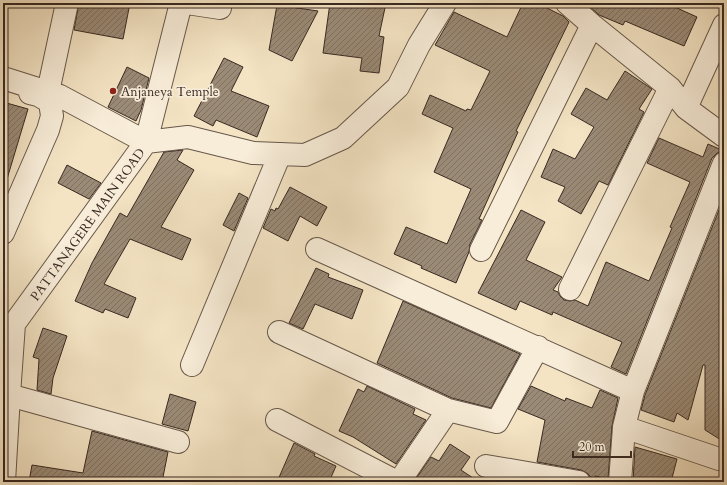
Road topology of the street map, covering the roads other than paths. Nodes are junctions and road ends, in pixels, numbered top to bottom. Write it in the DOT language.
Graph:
graph roads {
  1 [pos="67,3"];
  2 [pos="181,3"];
  3 [pos="187,3"];
  4 [pos="445,3"];
  5 [pos="567,3"];
  6 [pos="220,8"];
  7 [pos="592,25"];
  8 [pos="724,25"];
  9 [pos="3,78"];
  10 [pos="3,88"];
  11 [pos="670,88"];
  12 [pos="48,92"];
  13 [pos="686,108"];
  14 [pos="724,136"];
  15 [pos="146,142"];
  16 [pos="280,154"];
  17 [pos="724,163"];
  18 [pos="3,233"];
  19 [pos="317,250"];
  20 [pos="481,250"];
  21 [pos="570,289"];
  22 [pos="8,323"];
  23 [pos="279,332"];
  24 [pos="538,347"];
  25 [pos="192,365"];
  26 [pos="633,390"];
  27 [pos="8,395"];
  28 [pos="448,410"];
  29 [pos="277,420"];
  30 [pos="624,427"];
  31 [pos="178,442"];
  32 [pos="724,459"];
  33 [pos="486,466"];
  34 [pos="4,482"];
  35 [pos="398,482"];
  36 [pos="579,482"];
  37 [pos="620,482"];
  1 -- 12 [label="street"];
  2 -- 15 [label="street"];
  3 -- 6 [label="street"];
  4 -- 16 [label="street, PATTANAGERE MAIN ROAD"];
  5 -- 7 [label="street"];
  7 -- 11 [label="street"];
  7 -- 20 [label="street"];
  8 -- 13 [label="street"];
  9 -- 12 [label="street"];
  10 -- 18 [label="street"];
  11 -- 13 [label="street"];
  11 -- 21 [label="street"];
  12 -- 15 [label="street"];
  13 -- 14 [label="street"];
  15 -- 16 [label="street, PATTANAGERE MAIN ROAD"];
  15 -- 22 [label="street, PATTANAGERE MAIN ROAD"];
  16 -- 25 [label="street"];
  17 -- 26 [label="street"];
  19 -- 24 [label="street"];
  22 -- 27 [label="street, PATTANAGERE MAIN ROAD"];
  23 -- 28 [label="street"];
  24 -- 26 [label="street"];
  24 -- 28 [label="street"];
  26 -- 30 [label="street"];
  27 -- 31 [label="street"];
  27 -- 34 [label="street, PATTANAGERE MAIN ROAD"];
  28 -- 35 [label="street"];
  29 -- 35 [label="street"];
  30 -- 32 [label="street"];
  30 -- 37 [label="street"];
  33 -- 36 [label="street"];
}
